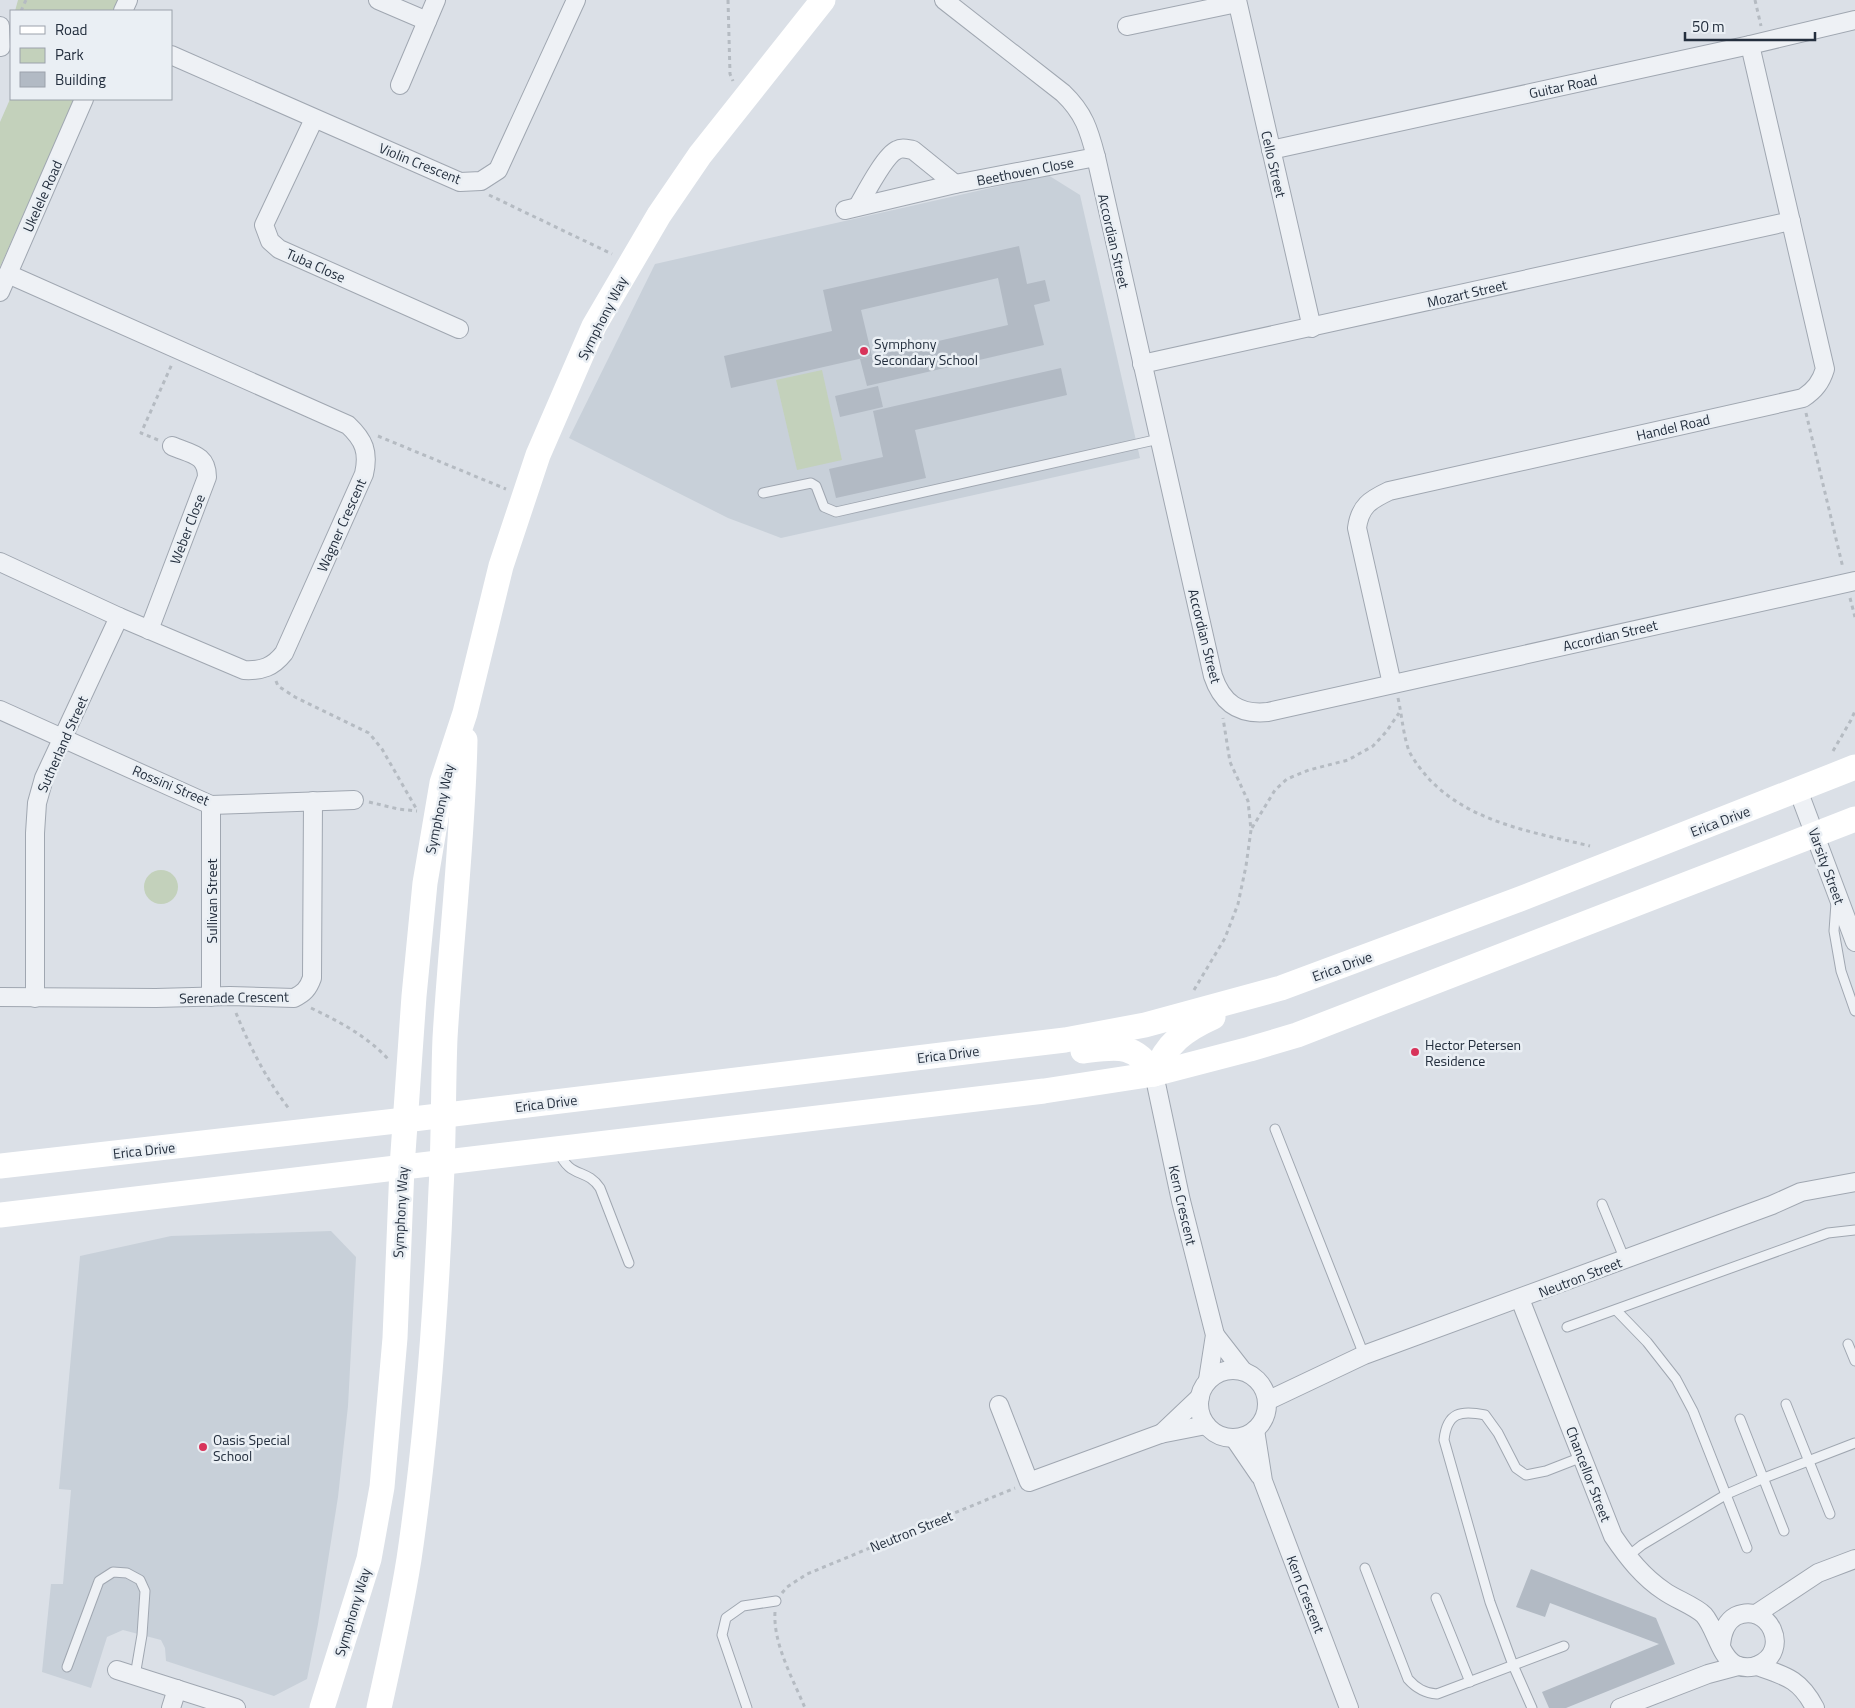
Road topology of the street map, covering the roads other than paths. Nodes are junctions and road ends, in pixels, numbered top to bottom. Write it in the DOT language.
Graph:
graph roads {
  1 [pos="378,0"];
  2 [pos="436,0"];
  3 [pos="576,0"];
  4 [pos="823,0"];
  5 [pos="944,0"];
  6 [pos="1237,2"];
  7 [pos="1855,20"];
  8 [pos="427,21"];
  9 [pos="0,26"];
  10 [pos="1128,26"];
  11 [pos="1750,45"];
  12 [pos="1,47"];
  13 [pos="172,55"];
  14 [pos="400,85"];
  15 [pos="84,100"];
  16 [pos="314,118"];
  17 [pos="1271,150"];
  18 [pos="1096,157"];
  19 [pos="955,184"];
  20 [pos="1791,220"];
  21 [pos="8,274"];
  22 [pos="0,292"];
  23 [pos="1312,328"];
  24 [pos="458,329"];
  25 [pos="1142,364"];
  26 [pos="1159,438"];
  27 [pos="172,446"];
  28 [pos="763,493"];
  29 [pos="0,562"];
  30 [pos="1849,581"];
  31 [pos="119,617"];
  32 [pos="149,630"];
  33 [pos="1395,690"];
  34 [pos="0,710"];
  35 [pos="465,712"];
  36 [pos="63,738"];
  37 [pos="1855,767"];
  38 [pos="1798,790"];
  39 [pos="354,800"];
  40 [pos="313,801"];
  41 [pos="211,805"];
  42 [pos="1855,819"];
  43 [pos="1815,834"];
  44 [pos="1837,893"];
  45 [pos="1855,942"];
  46 [pos="0,996"];
  47 [pos="1258,996"];
  48 [pos="211,997"];
  49 [pos="35,998"];
  50 [pos="1855,1011"];
  51 [pos="903,1060"];
  52 [pos="1154,1074"];
  53 [pos="443,1116"];
  54 [pos="406,1120"];
  55 [pos="1275,1130"];
  56 [pos="558,1149"];
  57 [pos="442,1162"];
  58 [pos="0,1166"];
  59 [pos="402,1167"];
  60 [pos="1855,1182"];
  61 [pos="1602,1204"];
  62 [pos="0,1215"];
  63 [pos="1855,1230"];
  64 [pos="1625,1260"];
  65 [pos="629,1263"];
  66 [pos="1520,1299"];
  67 [pos="1616,1310"];
  68 [pos="1567,1328"];
  69 [pos="1215,1335"];
  70 [pos="1848,1344"];
  71 [pos="1364,1355"];
  72 [pos="1855,1361"];
  73 [pos="1243,1371"];
  74 [pos="1208,1380"];
  75 [pos="1258,1381"];
  76 [pos="1308,1382"];
  77 [pos="1200,1397"];
  78 [pos="1267,1401"];
  79 [pos="1786,1404"];
  80 [pos="999,1405"];
  81 [pos="1740,1419"];
  82 [pos="1206,1425"];
  83 [pos="1255,1430"];
  84 [pos="1160,1434"];
  85 [pos="1234,1438"];
  86 [pos="1855,1444"];
  87 [pos="1582,1457"];
  88 [pos="1809,1460"];
  89 [pos="1764,1478"];
  90 [pos="1263,1481"];
  91 [pos="1727,1494"];
  92 [pos="1830,1514"];
  93 [pos="1784,1530"];
  94 [pos="1747,1548"];
  95 [pos="1627,1557"];
  96 [pos="1855,1559"];
  97 [pos="1365,1568"];
  98 [pos="1436,1598"];
  99 [pos="1780,1598"];
  100 [pos="776,1601"];
  101 [pos="1703,1615"];
  102 [pos="1747,1615"];
  103 [pos="1774,1640"];
  104 [pos="1564,1646"];
  105 [pos="1723,1649"];
  106 [pos="1513,1664"];
  107 [pos="1738,1666"];
  108 [pos="1757,1666"];
  109 [pos="66,1667"];
  110 [pos="117,1670"];
  111 [pos="1708,1674"];
  112 [pos="135,1676"];
  113 [pos="1788,1677"];
  114 [pos="1470,1682"];
  115 [pos="177,1689"];
  116 [pos="171,1708"];
  117 [pos="236,1708"];
  118 [pos="322,1708"];
  119 [pos="379,1708"];
  120 [pos="747,1708"];
  121 [pos="1349,1708"];
  122 [pos="1532,1708"];
  123 [pos="1620,1708"];
  124 [pos="1815,1708"];
  1 -- 8 [label="street"];
  2 -- 8 [label="street"];
  3 -- 16 [label="street, Violin Crescent"];
  4 -- 35 [label="main road, Symphony Way"];
  5 -- 18 [label="street, Accordian Street"];
  6 -- 10 [label="street"];
  6 -- 17 [label="street, Cello Street"];
  7 -- 11 [label="street, Guitar Road"];
  8 -- 14 [label="street"];
  9 -- 12 [label="street"];
  11 -- 17 [label="street, Guitar Road"];
  11 -- 20 [label="street, Handel Road"];
  13 -- 16 [label="street, Violin Crescent"];
  15 -- 21 [label="street, Ukelele Road"];
  16 -- 24 [label="street, Tuba Close"];
  17 -- 23 [label="street, Cello Street"];
  18 -- 19 [label="street, Beethoven Close"];
  18 -- 25 [label="street, Accordian Street"];
  19 -- 19 [label="street, Beethoven Close"];
  20 -- 23 [label="street, Mozart Street"];
  20 -- 33 [label="street, Handel Road"];
  21 -- 22 [label="street, Ukelele Road"];
  21 -- 32 [label="street, Wagner Crescent"];
  23 -- 25 [label="street, Mozart Street"];
  25 -- 26 [label="street, Accordian Street"];
  26 -- 28 [label="lane"];
  26 -- 33 [label="street, Accordian Street"];
  27 -- 32 [label="street, Weber Close"];
  29 -- 31 [label="street"];
  30 -- 33 [label="street, Accordian Street"];
  31 -- 32 [label="street"];
  31 -- 36 [label="street, Sutherland Street"];
  34 -- 36 [label="street, Rossini Street"];
  35 -- 53 [label="main road, Symphony Way"];
  35 -- 54 [label="main road, Symphony Way"];
  36 -- 41 [label="street, Rossini Street"];
  36 -- 49 [label="street, Sutherland Street"];
  37 -- 38 [label="main road, Erica Drive"];
  38 -- 43 [label="street, Varsity Street"];
  38 -- 47 [label="main road, Erica Drive"];
  39 -- 40 [label="street, Rossini Street"];
  40 -- 41 [label="street, Rossini Street"];
  40 -- 48 [label="street, Serenade Crescent"];
  41 -- 48 [label="street, Sullivan Street"];
  42 -- 43 [label="main road"];
  43 -- 44 [label="street, Varsity Street"];
  43 -- 52 [label="main road"];
  44 -- 45 [label="street, Varsity Street"];
  44 -- 50 [label="lane"];
  46 -- 49 [label="street, Serenade Crescent"];
  47 -- 51 [label="main road, Erica Drive"];
  47 -- 52 [label="main road"];
  48 -- 49 [label="street, Serenade Crescent"];
  51 -- 52 [label="main road"];
  51 -- 53 [label="main road, Erica Drive"];
  52 -- 56 [label="main road"];
  52 -- 69 [label="street, Kern Crescent"];
  53 -- 54 [label="main road, Erica Drive"];
  53 -- 57 [label="main road, Symphony Way"];
  54 -- 58 [label="main road, Erica Drive"];
  54 -- 59 [label="main road, Symphony Way"];
  55 -- 71 [label="lane"];
  56 -- 57 [label="main road"];
  56 -- 65 [label="lane"];
  57 -- 59 [label="main road"];
  57 -- 119 [label="main road, Symphony Way"];
  59 -- 62 [label="main road"];
  59 -- 118 [label="main road, Symphony Way"];
  60 -- 64 [label="street, Neutron Street"];
  61 -- 64 [label="lane"];
  63 -- 67 [label="lane"];
  64 -- 66 [label="street, Neutron Street"];
  66 -- 71 [label="street, Neutron Street"];
  66 -- 87 [label="street, Chancellor Street"];
  67 -- 68 [label="lane"];
  67 -- 91 [label="lane"];
  69 -- 73 [label="street, Kern Crescent"];
  69 -- 74 [label="street, Kern Crescent"];
  70 -- 72 [label="lane"];
  71 -- 76 [label="street, Neutron Street"];
  73 -- 74 [label="street"];
  73 -- 75 [label="street"];
  74 -- 77 [label="street"];
  75 -- 76 [label="street, Neutron Street"];
  75 -- 78 [label="street"];
  76 -- 78 [label="street, Neutron Street"];
  77 -- 82 [label="street"];
  77 -- 84 [label="street"];
  78 -- 83 [label="street"];
  79 -- 88 [label="lane"];
  80 -- 84 [label="street"];
  81 -- 89 [label="lane"];
  82 -- 84 [label="street"];
  82 -- 85 [label="street"];
  83 -- 85 [label="street"];
  83 -- 90 [label="street, Kern Crescent"];
  85 -- 90 [label="street, Kern Crescent"];
  86 -- 88 [label="lane"];
  87 -- 95 [label="street, Chancellor Street"];
  87 -- 106 [label="lane"];
  88 -- 89 [label="lane"];
  88 -- 92 [label="lane"];
  89 -- 91 [label="lane"];
  89 -- 93 [label="lane"];
  90 -- 121 [label="street, Kern Crescent"];
  91 -- 94 [label="lane"];
  91 -- 95 [label="lane"];
  95 -- 101 [label="street, Chancellor Street"];
  96 -- 99 [label="street"];
  97 -- 114 [label="lane"];
  98 -- 114 [label="lane"];
  99 -- 102 [label="street"];
  99 -- 103 [label="street"];
  100 -- 120 [label="lane"];
  101 -- 102 [label="street"];
  101 -- 105 [label="street, Chancellor Street"];
  102 -- 103 [label="street"];
  102 -- 105 [label="street"];
  103 -- 108 [label="street"];
  103 -- 113 [label="street"];
  104 -- 106 [label="lane"];
  105 -- 107 [label="street"];
  105 -- 111 [label="street"];
  106 -- 114 [label="lane"];
  106 -- 122 [label="lane"];
  107 -- 108 [label="street"];
  107 -- 111 [label="street"];
  108 -- 113 [label="street"];
  109 -- 112 [label="lane"];
  110 -- 112 [label="street"];
  111 -- 123 [label="street"];
  112 -- 115 [label="street"];
  113 -- 124 [label="street"];
  115 -- 116 [label="street"];
  115 -- 117 [label="street"];
}
